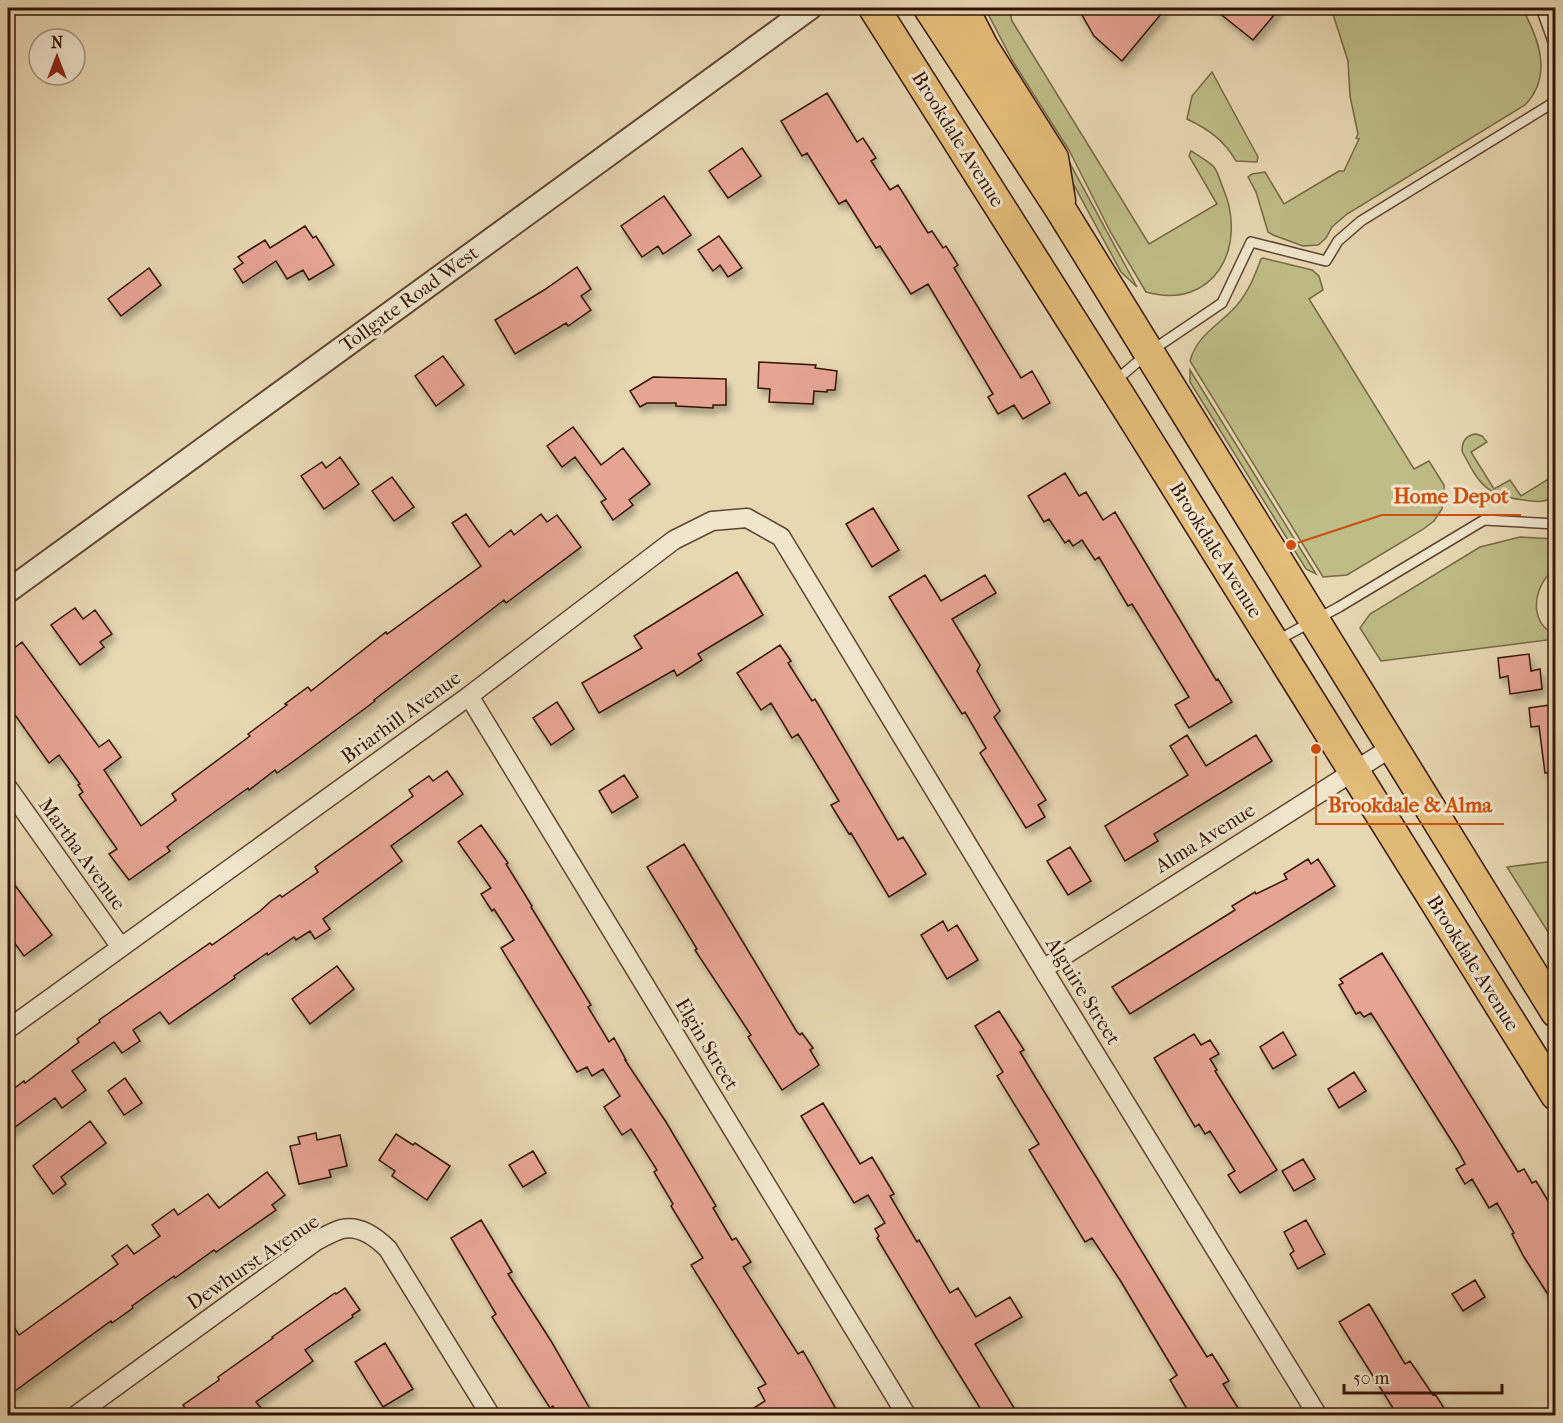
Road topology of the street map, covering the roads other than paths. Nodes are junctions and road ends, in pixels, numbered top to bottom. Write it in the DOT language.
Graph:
graph roads {
  1 [pos="810,8"];
  2 [pos="874,8"];
  3 [pos="929,8"];
  4 [pos="963,8"];
  5 [pos="1541,8"];
  6 [pos="1556,50"];
  7 [pos="1556,101"];
  8 [pos="1061,210"];
  9 [pos="1148,353"];
  10 [pos="1112,383"];
  11 [pos="1556,524"];
  12 [pos="812,588"];
  13 [pos="8,591"];
  14 [pos="1314,621"];
  15 [pos="1274,642"];
  16 [pos="469,696"];
  17 [pos="1392,747"];
  18 [pos="1354,772"];
  19 [pos="8,788"];
  20 [pos="120,946"];
  21 [pos="1043,969"];
  22 [pos="1556,1012"];
  23 [pos="8,1029"];
  24 [pos="1556,1095"];
  25 [pos="75,1416"];
  26 [pos="491,1416"];
  27 [pos="907,1416"];
  28 [pos="1318,1416"];
  1 -- 13 [label="street, Tollgate Road West"];
  2 -- 10 [label="main road, Brookdale Avenue"];
  3 -- 8 [label="main road"];
  4 -- 8 [label="main road"];
  5 -- 6 [label="lane"];
  7 -- 9 [label="lane"];
  8 -- 9 [label="main road"];
  9 -- 10 [label="lane"];
  9 -- 14 [label="main road"];
  10 -- 15 [label="main road, Brookdale Avenue"];
  11 -- 14 [label="lane"];
  12 -- 16 [label="street, Briarhill Avenue"];
  12 -- 21 [label="street, Alguire Street"];
  14 -- 15 [label="lane"];
  14 -- 17 [label="main road"];
  15 -- 18 [label="main road, Brookdale Avenue"];
  16 -- 20 [label="street, Briarhill Avenue"];
  16 -- 27 [label="street, Elgin Street"];
  17 -- 18 [label="street, Alma Avenue"];
  17 -- 22 [label="main road"];
  18 -- 21 [label="street, Alma Avenue"];
  18 -- 24 [label="main road, Brookdale Avenue"];
  19 -- 20 [label="street, Martha Avenue"];
  20 -- 23 [label="street, Briarhill Avenue"];
  21 -- 28 [label="street, Alguire Street"];
  25 -- 26 [label="street, Dewhurst Avenue"];
}
